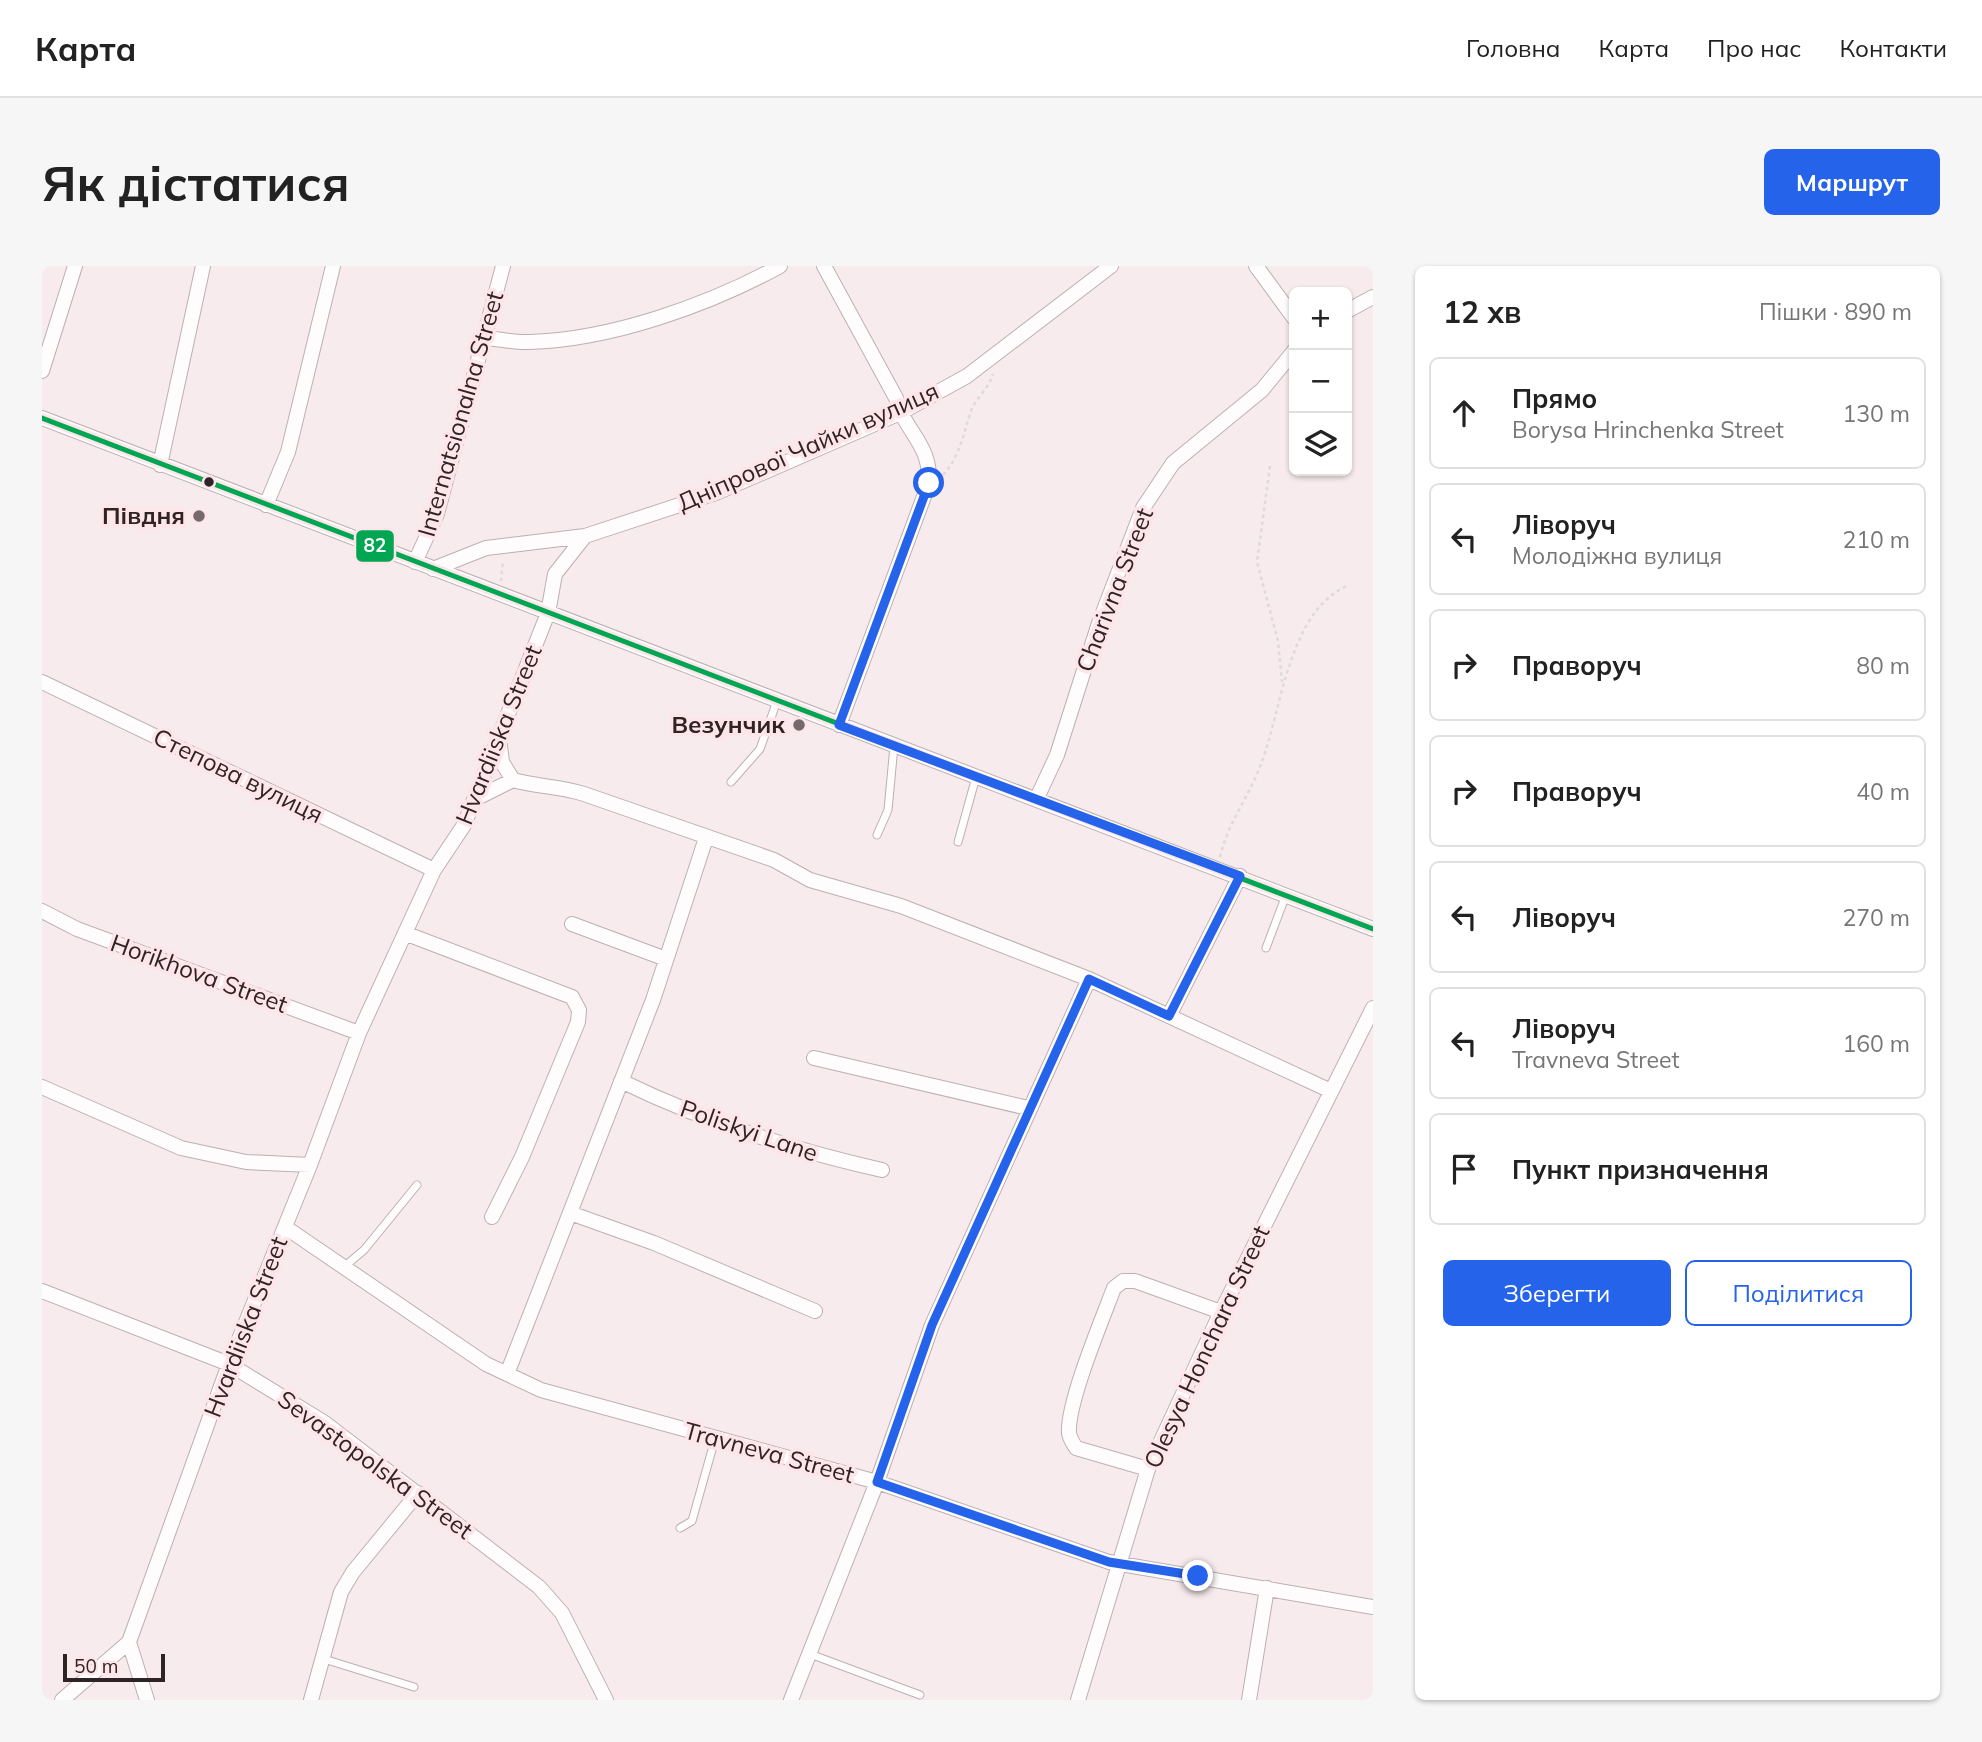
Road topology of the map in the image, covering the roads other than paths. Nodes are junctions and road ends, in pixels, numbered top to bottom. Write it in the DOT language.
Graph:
graph roads {
  1 [pos="75,266"];
  2 [pos="203,266"];
  3 [pos="334,266"];
  4 [pos="503,266"];
  5 [pos="780,266"];
  6 [pos="824,266"];
  7 [pos="1111,266"];
  8 [pos="1256,266"];
  9 [pos="1373,297"];
  10 [pos="1352,308"];
  11 [pos="1289,311"];
  12 [pos="486,338"];
  13 [pos="1289,357"];
  14 [pos="42,371"];
  15 [pos="900,413"];
  16 [pos="42,418"];
  17 [pos="160,465"];
  18 [pos="266,505"];
  19 [pos="585,536"];
  20 [pos="415,562"];
  21 [pos="433,569"];
  22 [pos="548,613"];
  23 [pos="42,682"];
  24 [pos="777,701"];
  25 [pos="839,725"];
  26 [pos="499,738"];
  27 [pos="894,746"];
  28 [pos="976,776"];
  29 [pos="513,780"];
  30 [pos="731,782"];
  31 [pos="1037,798"];
  32 [pos="475,799"];
  33 [pos="877,835"];
  34 [pos="706,838"];
  35 [pos="958,842"];
  36 [pos="434,870"];
  37 [pos="1240,876"];
  38 [pos="1286,894"];
  39 [pos="42,911"];
  40 [pos="572,924"];
  41 [pos="1373,929"];
  42 [pos="407,934"];
  43 [pos="1266,948"];
  44 [pos="666,959"];
  45 [pos="1089,979"];
  46 [pos="1373,1008"];
  47 [pos="1169,1016"];
  48 [pos="359,1033"];
  49 [pos="814,1058"];
  50 [pos="621,1081"];
  51 [pos="42,1087"];
  52 [pos="1331,1091"];
  53 [pos="1028,1108"];
  54 [pos="310,1165"];
  55 [pos="882,1170"];
  56 [pos="417,1185"];
  57 [pos="570,1213"];
  58 [pos="492,1217"];
  59 [pos="285,1227"];
  60 [pos="345,1266"];
  61 [pos="42,1291"];
  62 [pos="815,1311"];
  63 [pos="1221,1312"];
  64 [pos="229,1364"];
  65 [pos="508,1374"];
  66 [pos="715,1439"];
  67 [pos="1149,1469"];
  68 [pos="877,1482"];
  69 [pos="418,1493"];
  70 [pos="680,1528"];
  71 [pos="1122,1564"];
  72 [pos="1267,1588"];
  73 [pos="1373,1607"];
  74 [pos="130,1642"];
  75 [pos="809,1654"];
  76 [pos="324,1658"];
  77 [pos="414,1687"];
  78 [pos="920,1695"];
  79 [pos="62,1700"];
  80 [pos="147,1700"];
  81 [pos="311,1700"];
  82 [pos="607,1700"];
  83 [pos="791,1700"];
  84 [pos="1078,1700"];
  85 [pos="1249,1700"];
  1 -- 14 [label="street"];
  2 -- 17 [label="street"];
  3 -- 18 [label="street"];
  4 -- 12 [label="street, Internatsionalna Street"];
  5 -- 12 [label="street"];
  6 -- 15 [label="street"];
  7 -- 15 [label="street, Дніпрової Чайки вулиця"];
  8 -- 11 [label="street"];
  9 -- 10 [label="street"];
  12 -- 20 [label="street, Internatsionalna Street"];
  13 -- 31 [label="street, Charivna Street"];
  15 -- 19 [label="street, Дніпрової Чайки вулиця"];
  15 -- 25 [label="street"];
  16 -- 17 [label="street"];
  17 -- 18 [label="street"];
  18 -- 20 [label="street"];
  19 -- 21 [label="street, Дніпрової Чайки вулиця"];
  19 -- 22 [label="street, Hvardiiska Street"];
  20 -- 21 [label="street"];
  21 -- 22 [label="street"];
  22 -- 24 [label="street"];
  22 -- 26 [label="street, Hvardiiska Street"];
  23 -- 36 [label="street, Степова вулиця"];
  24 -- 25 [label="street"];
  24 -- 30 [label="lane"];
  25 -- 27 [label="street"];
  26 -- 29 [label="street"];
  26 -- 32 [label="street, Hvardiiska Street"];
  27 -- 28 [label="street"];
  27 -- 33 [label="lane"];
  28 -- 31 [label="street"];
  28 -- 35 [label="lane"];
  29 -- 32 [label="street"];
  29 -- 34 [label="street"];
  31 -- 37 [label="street"];
  32 -- 36 [label="street, Hvardiiska Street"];
  34 -- 44 [label="street"];
  34 -- 45 [label="street"];
  36 -- 42 [label="street, Hvardiiska Street"];
  37 -- 38 [label="street"];
  37 -- 47 [label="street"];
  38 -- 41 [label="street"];
  38 -- 43 [label="lane"];
  39 -- 48 [label="street, Horikhova Street"];
  40 -- 44 [label="street"];
  42 -- 48 [label="street, Hvardiiska Street"];
  42 -- 58 [label="street"];
  44 -- 50 [label="street"];
  45 -- 47 [label="street"];
  45 -- 53 [label="street"];
  46 -- 52 [label="street, Olesya Honchara Street"];
  47 -- 52 [label="street"];
  48 -- 54 [label="street, Hvardiiska Street"];
  49 -- 53 [label="street"];
  50 -- 55 [label="street, Poliskyi Lane"];
  50 -- 57 [label="street"];
  51 -- 54 [label="street"];
  52 -- 63 [label="street, Olesya Honchara Street"];
  53 -- 68 [label="street"];
  54 -- 59 [label="street, Hvardiiska Street"];
  56 -- 60 [label="lane"];
  57 -- 62 [label="street"];
  57 -- 65 [label="street"];
  59 -- 60 [label="street, Travneva Street"];
  59 -- 64 [label="street, Hvardiiska Street"];
  60 -- 65 [label="street, Travneva Street"];
  61 -- 64 [label="street, Sevastopolska Street"];
  63 -- 67 [label="street, Olesya Honchara Street"];
  63 -- 67 [label="street"];
  64 -- 69 [label="street, Sevastopolska Street"];
  64 -- 74 [label="street, Hvardiiska Street"];
  65 -- 66 [label="street, Travneva Street"];
  66 -- 68 [label="street, Travneva Street"];
  66 -- 70 [label="lane"];
  67 -- 71 [label="street, Olesya Honchara Street"];
  68 -- 71 [label="street, Travneva Street"];
  68 -- 75 [label="street"];
  69 -- 76 [label="street"];
  69 -- 82 [label="street, Sevastopolska Street"];
  71 -- 72 [label="street, Travneva Street"];
  71 -- 84 [label="street, Olesya Honchara Street"];
  72 -- 73 [label="street, Travneva Street"];
  72 -- 85 [label="street"];
  74 -- 79 [label="street, Hvardiiska Street"];
  74 -- 80 [label="street"];
  75 -- 78 [label="lane"];
  75 -- 83 [label="street"];
  76 -- 77 [label="lane"];
  76 -- 81 [label="street"];
}
